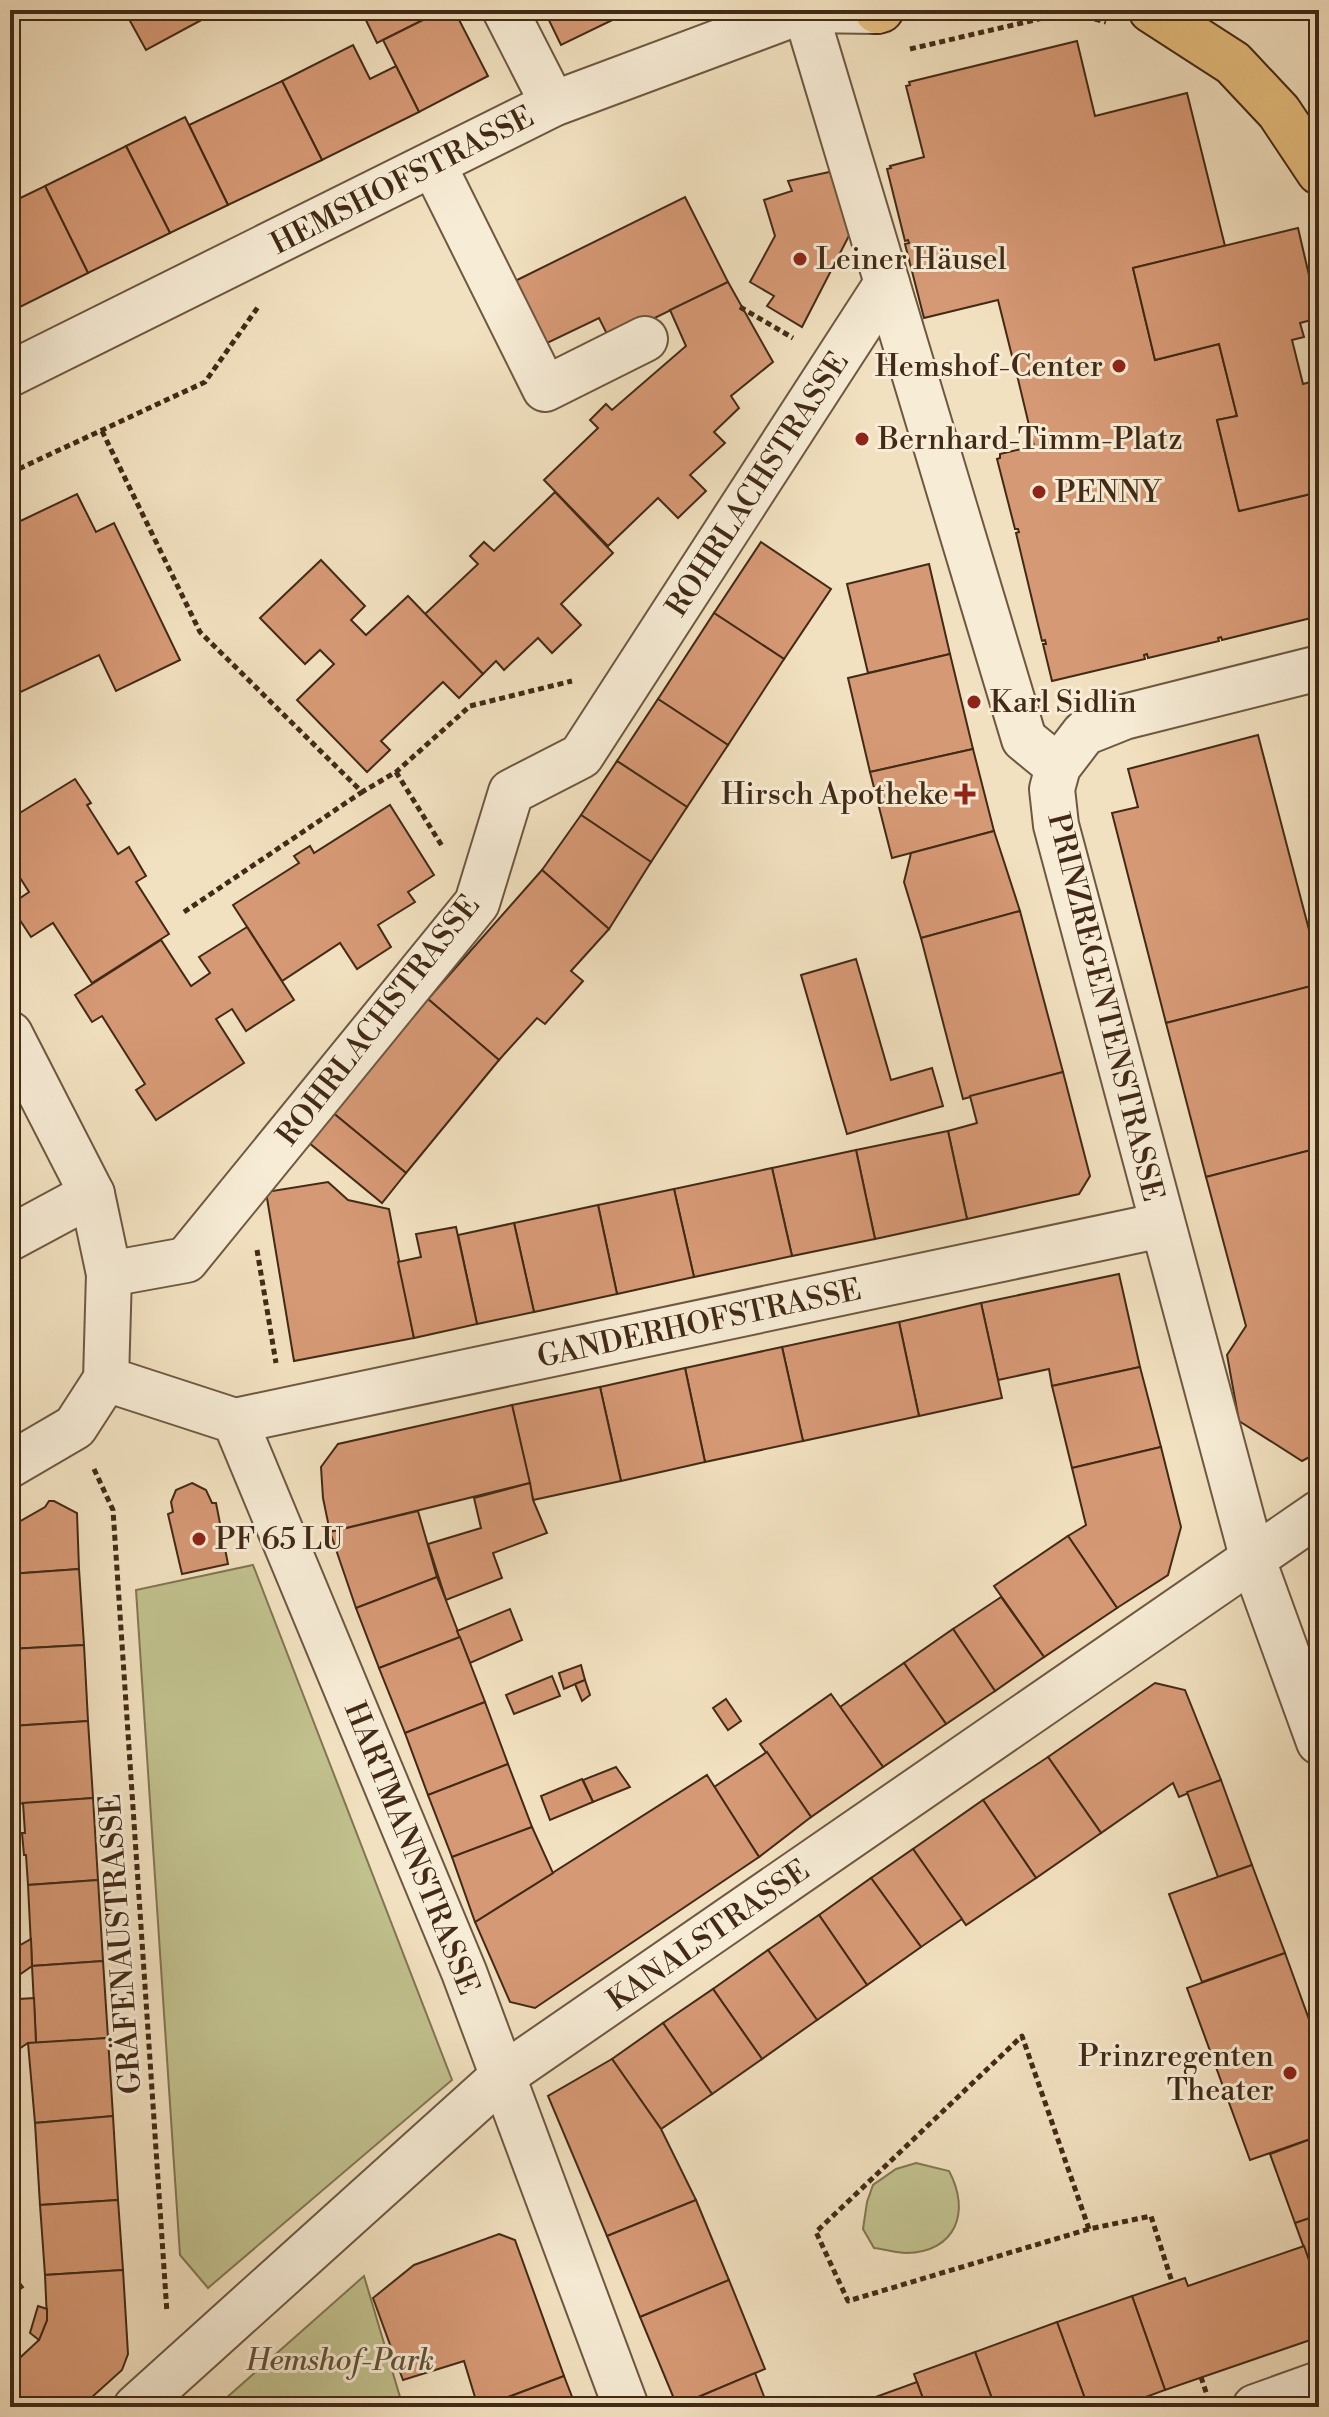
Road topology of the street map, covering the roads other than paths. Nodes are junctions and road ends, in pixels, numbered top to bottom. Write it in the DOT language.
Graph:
graph roads {
  1 [pos="505,10"];
  2 [pos="805,10"];
  3 [pos="1217,10"];
  4 [pos="879,11"];
  5 [pos="1134,18"];
  6 [pos="1233,63"];
  7 [pos="553,104"];
  8 [pos="433,164"];
  9 [pos="1319,172"];
  10 [pos="887,283"];
  11 [pos="645,339"];
  12 [pos="10,374"];
  13 [pos="1319,668"];
  14 [pos="1058,767"];
  15 [pos="10,1034"];
  16 [pos="92,1194"];
  17 [pos="1162,1225"];
  18 [pos="10,1238"];
  19 [pos="109,1274"];
  20 [pos="106,1379"];
  21 [pos="235,1421"];
  22 [pos="10,1465"];
  23 [pos="1319,1513"];
  24 [pos="1253,1560"];
  25 [pos="1319,1742"];
  26 [pos="504,2075"];
  27 [pos="1319,2384"];
  28 [pos="136,2407"];
  29 [pos="626,2407"];
  30 [pos="1255,2407"];
  1 -- 7 [label="street"];
  2 -- 4 [label="street, HEMSHOFSTRASSE"];
  2 -- 7 [label="street, HEMSHOFSTRASSE"];
  2 -- 10 [label="street, PRINZREGENTENSTRASSE"];
  3 -- 6 [label="main road"];
  5 -- 6 [label="main road"];
  6 -- 9 [label="main road"];
  7 -- 8 [label="street, HEMSHOFSTRASSE"];
  8 -- 11 [label="street"];
  8 -- 12 [label="street, HEMSHOFSTRASSE"];
  10 -- 14 [label="street, PRINZREGENTENSTRASSE"];
  10 -- 19 [label="street, ROHRLACHSTRASSE"];
  13 -- 14 [label="street"];
  14 -- 17 [label="street, PRINZREGENTENSTRASSE"];
  15 -- 16 [label="street"];
  16 -- 18 [label="street"];
  16 -- 19 [label="street"];
  17 -- 21 [label="street, GANDERHOFSTRASSE"];
  17 -- 24 [label="street, PRINZREGENTENSTRASSE"];
  19 -- 20 [label="street"];
  20 -- 21 [label="street"];
  20 -- 22 [label="street"];
  21 -- 26 [label="street, HARTMANNSTRASSE"];
  23 -- 24 [label="street, KANALSTRASSE"];
  24 -- 25 [label="street, PRINZREGENTENSTRASSE"];
  24 -- 26 [label="street, KANALSTRASSE"];
  26 -- 28 [label="street, KANALSTRASSE"];
  26 -- 29 [label="street, HARTMANNSTRASSE"];
  27 -- 30 [label="street"];
}
